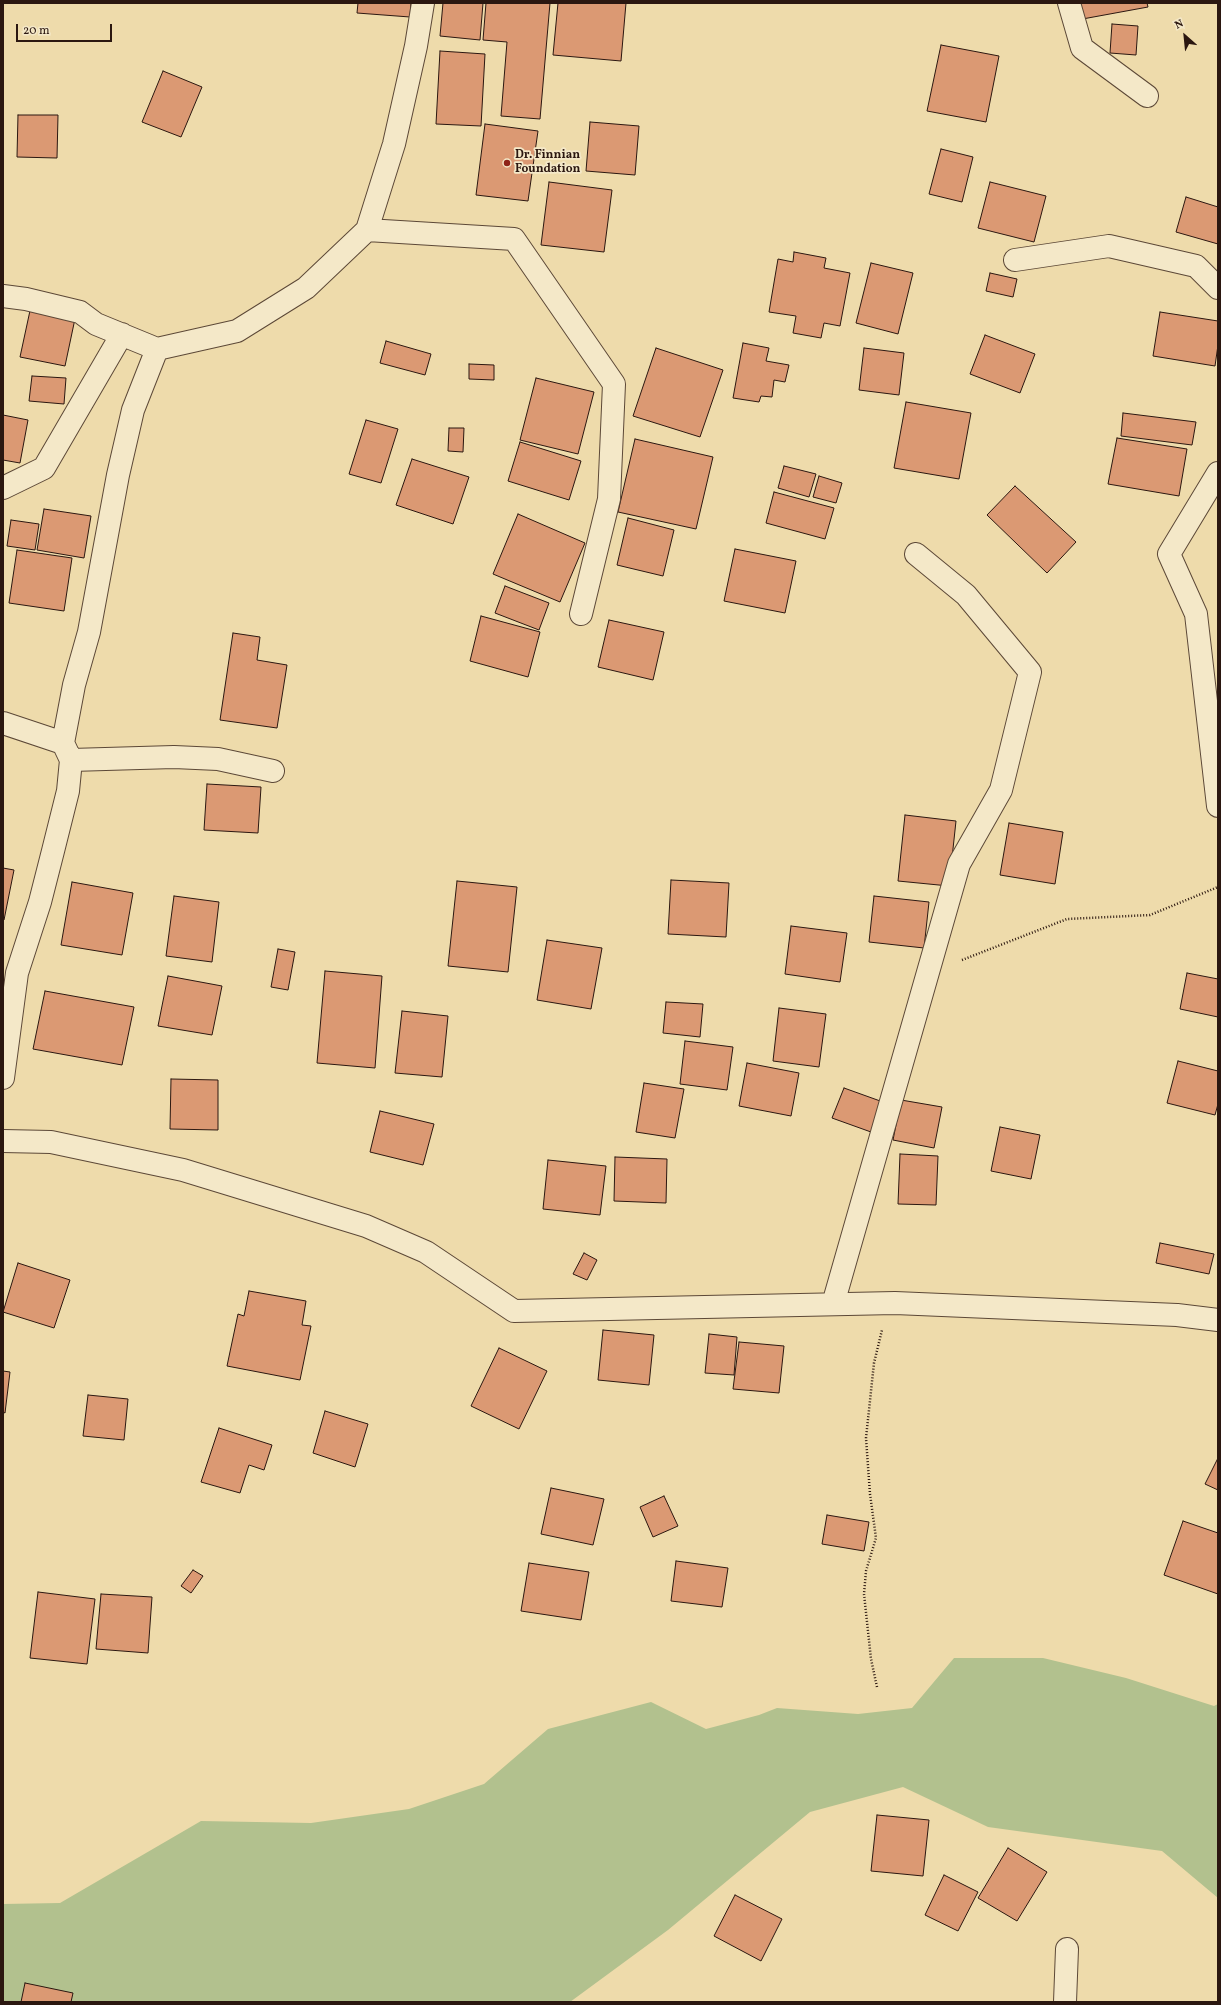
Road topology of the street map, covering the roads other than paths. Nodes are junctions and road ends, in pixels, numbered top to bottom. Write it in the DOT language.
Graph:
graph roads {
  1 [pos="423,3"];
  2 [pos="1069,3"];
  3 [pos="1147,96"];
  4 [pos="367,230"];
  5 [pos="1015,260"];
  6 [pos="1218,288"];
  7 [pos="3,296"];
  8 [pos="122,334"];
  9 [pos="157,349"];
  10 [pos="1218,473"];
  11 [pos="3,488"];
  12 [pos="916,554"];
  13 [pos="581,614"];
  14 [pos="3,723"];
  15 [pos="67,751"];
  16 [pos="272,771"];
  17 [pos="1218,806"];
  18 [pos="3,1078"];
  19 [pos="3,1141"];
  20 [pos="833,1304"];
  21 [pos="1218,1320"];
  22 [pos="1067,1949"];
  23 [pos="1065,2002"];
  1 -- 4 [label="street"];
  2 -- 3 [label="street"];
  4 -- 9 [label="street"];
  4 -- 13 [label="street"];
  5 -- 6 [label="street"];
  7 -- 8 [label="street"];
  8 -- 9 [label="street"];
  8 -- 11 [label="street"];
  9 -- 15 [label="street"];
  10 -- 17 [label="street"];
  12 -- 20 [label="street"];
  14 -- 15 [label="street"];
  15 -- 16 [label="street"];
  15 -- 18 [label="street"];
  19 -- 20 [label="street"];
  20 -- 21 [label="street"];
  22 -- 23 [label="street"];
}
